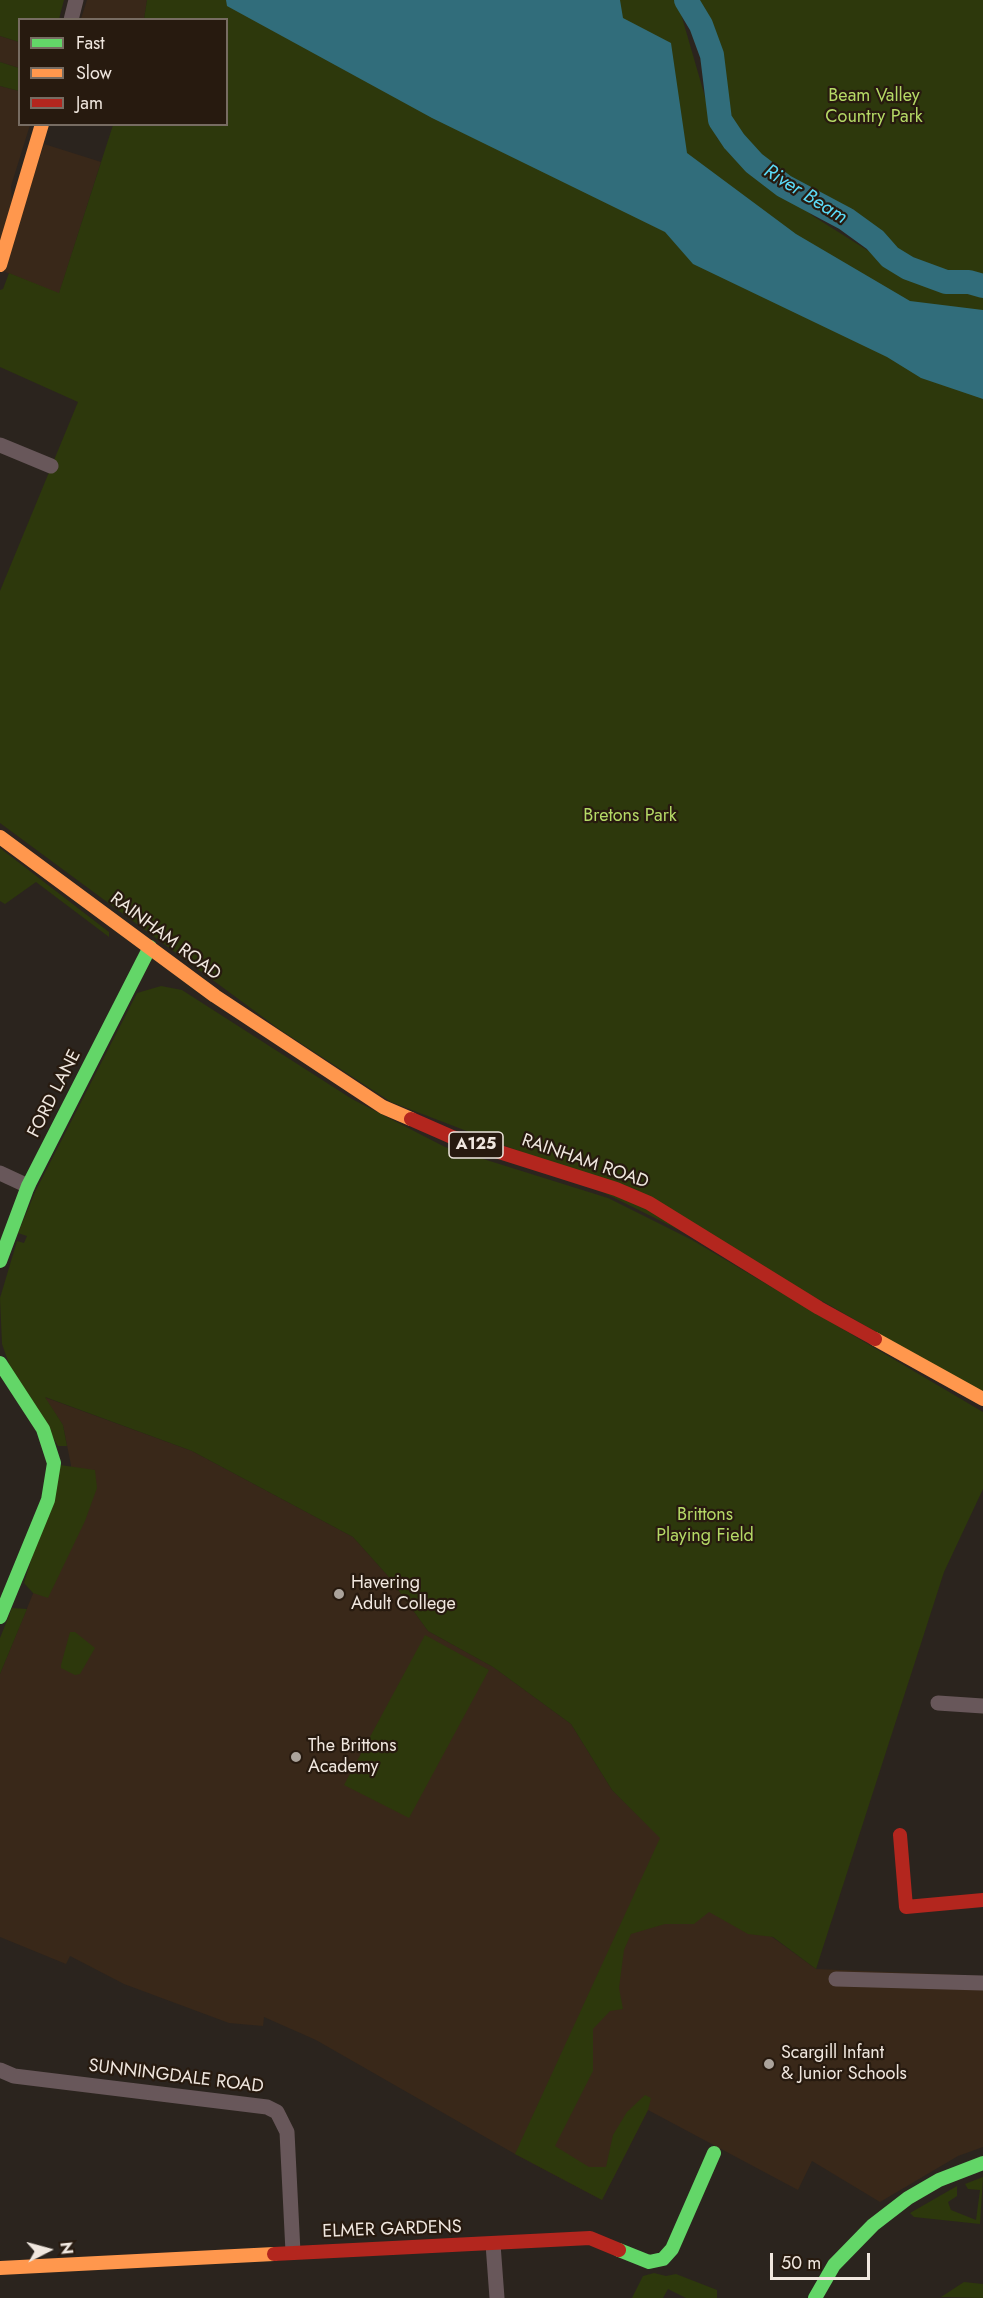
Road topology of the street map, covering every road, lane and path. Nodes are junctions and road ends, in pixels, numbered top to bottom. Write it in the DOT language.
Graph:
graph roads {
  1 [pos="76,0"];
  2 [pos="72,18"];
  3 [pos="41,126"];
  4 [pos="0,265"];
  5 [pos="0,445"];
  6 [pos="51,466"];
  7 [pos="0,837"];
  8 [pos="150,948"];
  9 [pos="0,1173"];
  10 [pos="28,1186"];
  11 [pos="0,1261"];
  12 [pos="0,1363"];
  13 [pos="983,1400"];
  14 [pos="0,1617"];
  15 [pos="938,1702"];
  16 [pos="983,1706"];
  17 [pos="900,1835"];
  18 [pos="983,1900"];
  19 [pos="836,1979"];
  20 [pos="983,1983"];
  21 [pos="0,2070"];
  22 [pos="714,2153"];
  23 [pos="983,2163"];
  24 [pos="493,2244"];
  25 [pos="293,2252"];
  26 [pos="0,2268"];
  27 [pos="497,2298"];
  28 [pos="815,2298"];
  1 -- 2 [label="street"];
  3 -- 4 [label="street"];
  5 -- 6 [label="street"];
  7 -- 8 [label="street, RAINHAM ROAD / A125"];
  8 -- 10 [label="street, FORD LANE"];
  8 -- 13 [label="street, RAINHAM ROAD / A125"];
  9 -- 10 [label="street"];
  10 -- 11 [label="street, FORD LANE"];
  12 -- 14 [label="street"];
  15 -- 16 [label="street"];
  17 -- 18 [label="street"];
  19 -- 20 [label="street"];
  21 -- 25 [label="street, SUNNINGDALE ROAD"];
  22 -- 24 [label="street, ELMER GARDENS"];
  23 -- 28 [label="street"];
  24 -- 25 [label="street, ELMER GARDENS"];
  24 -- 27 [label="street"];
  25 -- 26 [label="street, ELMER GARDENS"];
}
